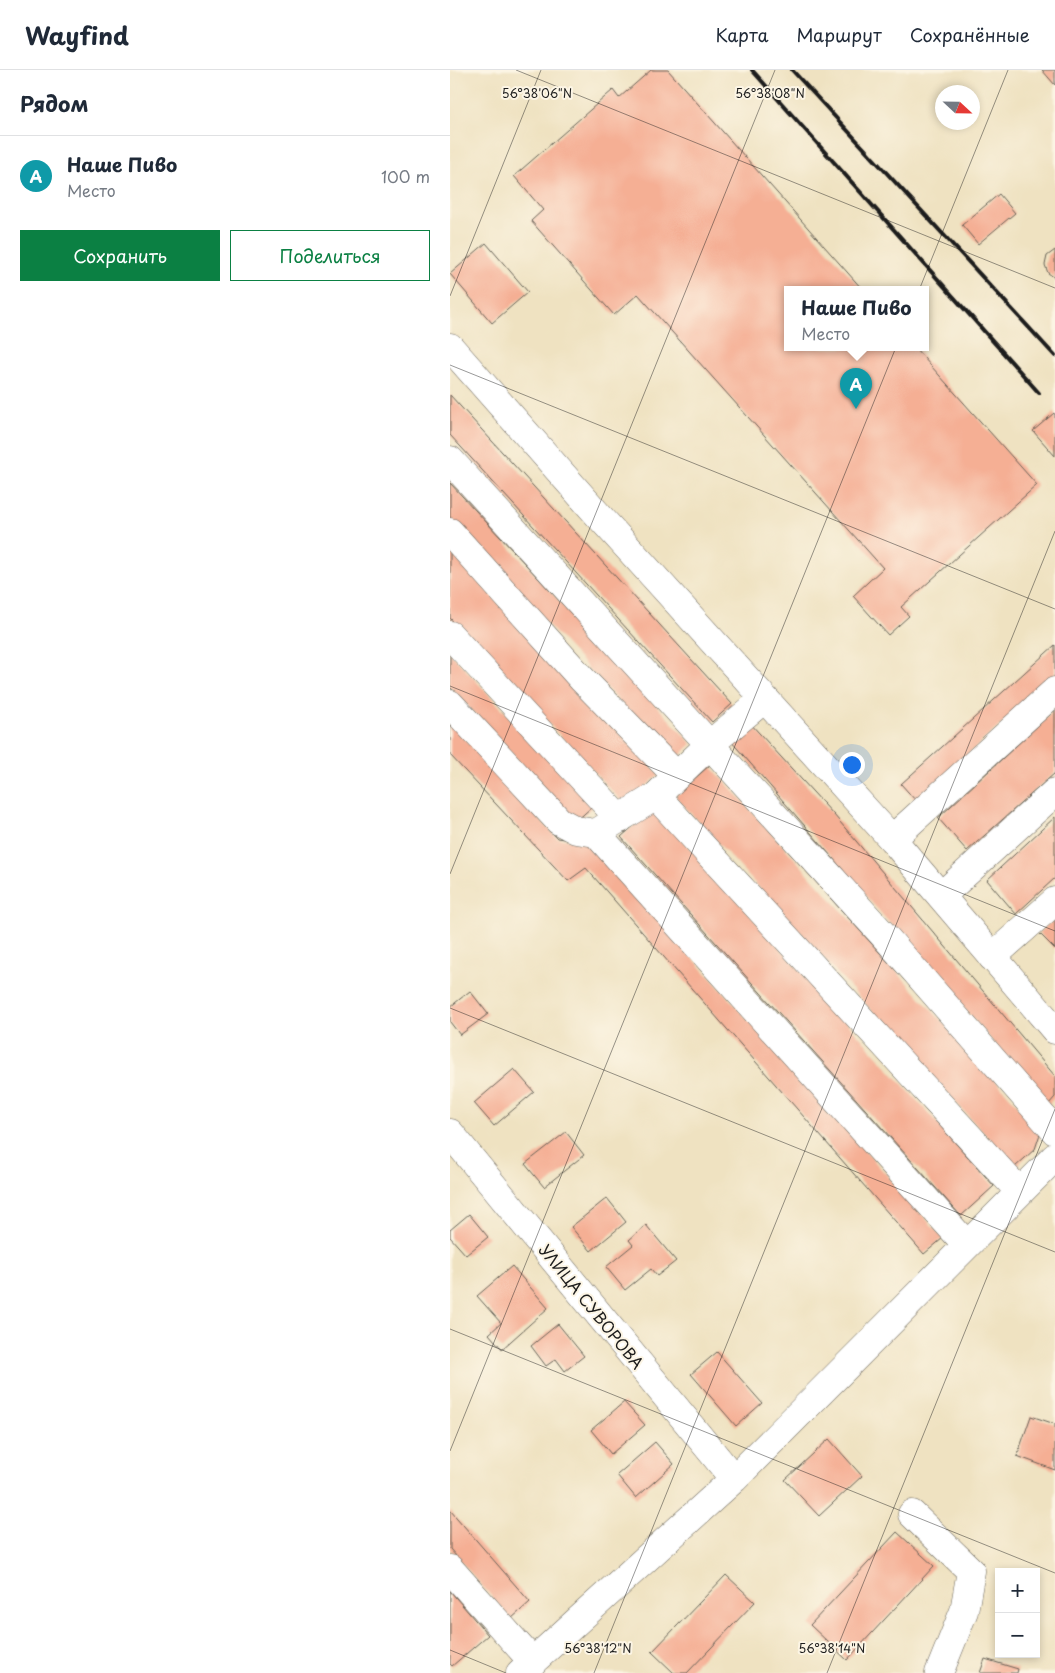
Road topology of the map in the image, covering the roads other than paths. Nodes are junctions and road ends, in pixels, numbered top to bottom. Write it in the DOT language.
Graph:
graph roads {
  1 [pos="450,347"];
  2 [pos="450,460"];
  3 [pos="450,532"];
  4 [pos="450,635"];
  5 [pos="1055,691"];
  6 [pos="764,699"];
  7 [pos="450,704"];
  8 [pos="710,745"];
  9 [pos="677,776"];
  10 [pos="1055,792"];
  11 [pos="656,796"];
  12 [pos="620,819"];
  13 [pos="596,833"];
  14 [pos="892,839"];
  15 [pos="941,896"];
  16 [pos="1055,901"];
  17 [pos="992,957"];
  18 [pos="1049,1012"];
  19 [pos="1055,1131"];
  20 [pos="450,1132"];
  21 [pos="1055,1157"];
  22 [pos="1020,1192"];
  23 [pos="967,1245"];
  24 [pos="734,1479"];
  25 [pos="912,1514"];
  26 [pos="450,1569"];
  27 [pos="526,1667"];
  28 [pos="939,1673"];
  1 -- 6 [label="street"];
  2 -- 8 [label="street"];
  3 -- 9 [label="street"];
  4 -- 12 [label="street"];
  5 -- 14 [label="street"];
  6 -- 8 [label="street"];
  6 -- 14 [label="street"];
  7 -- 13 [label="street"];
  8 -- 9 [label="street"];
  8 -- 19 [label="street"];
  9 -- 11 [label="street"];
  10 -- 15 [label="street"];
  11 -- 12 [label="street"];
  11 -- 22 [label="street"];
  12 -- 13 [label="street"];
  13 -- 23 [label="street"];
  14 -- 15 [label="street"];
  15 -- 17 [label="street"];
  16 -- 17 [label="street"];
  17 -- 18 [label="street"];
  20 -- 24 [label="street, УЛИЦА СУВОРОВА"];
  21 -- 22 [label="street"];
  22 -- 23 [label="street"];
  23 -- 24 [label="street"];
  24 -- 27 [label="street"];
  25 -- 28 [label="street"];
  26 -- 27 [label="street"];
}
